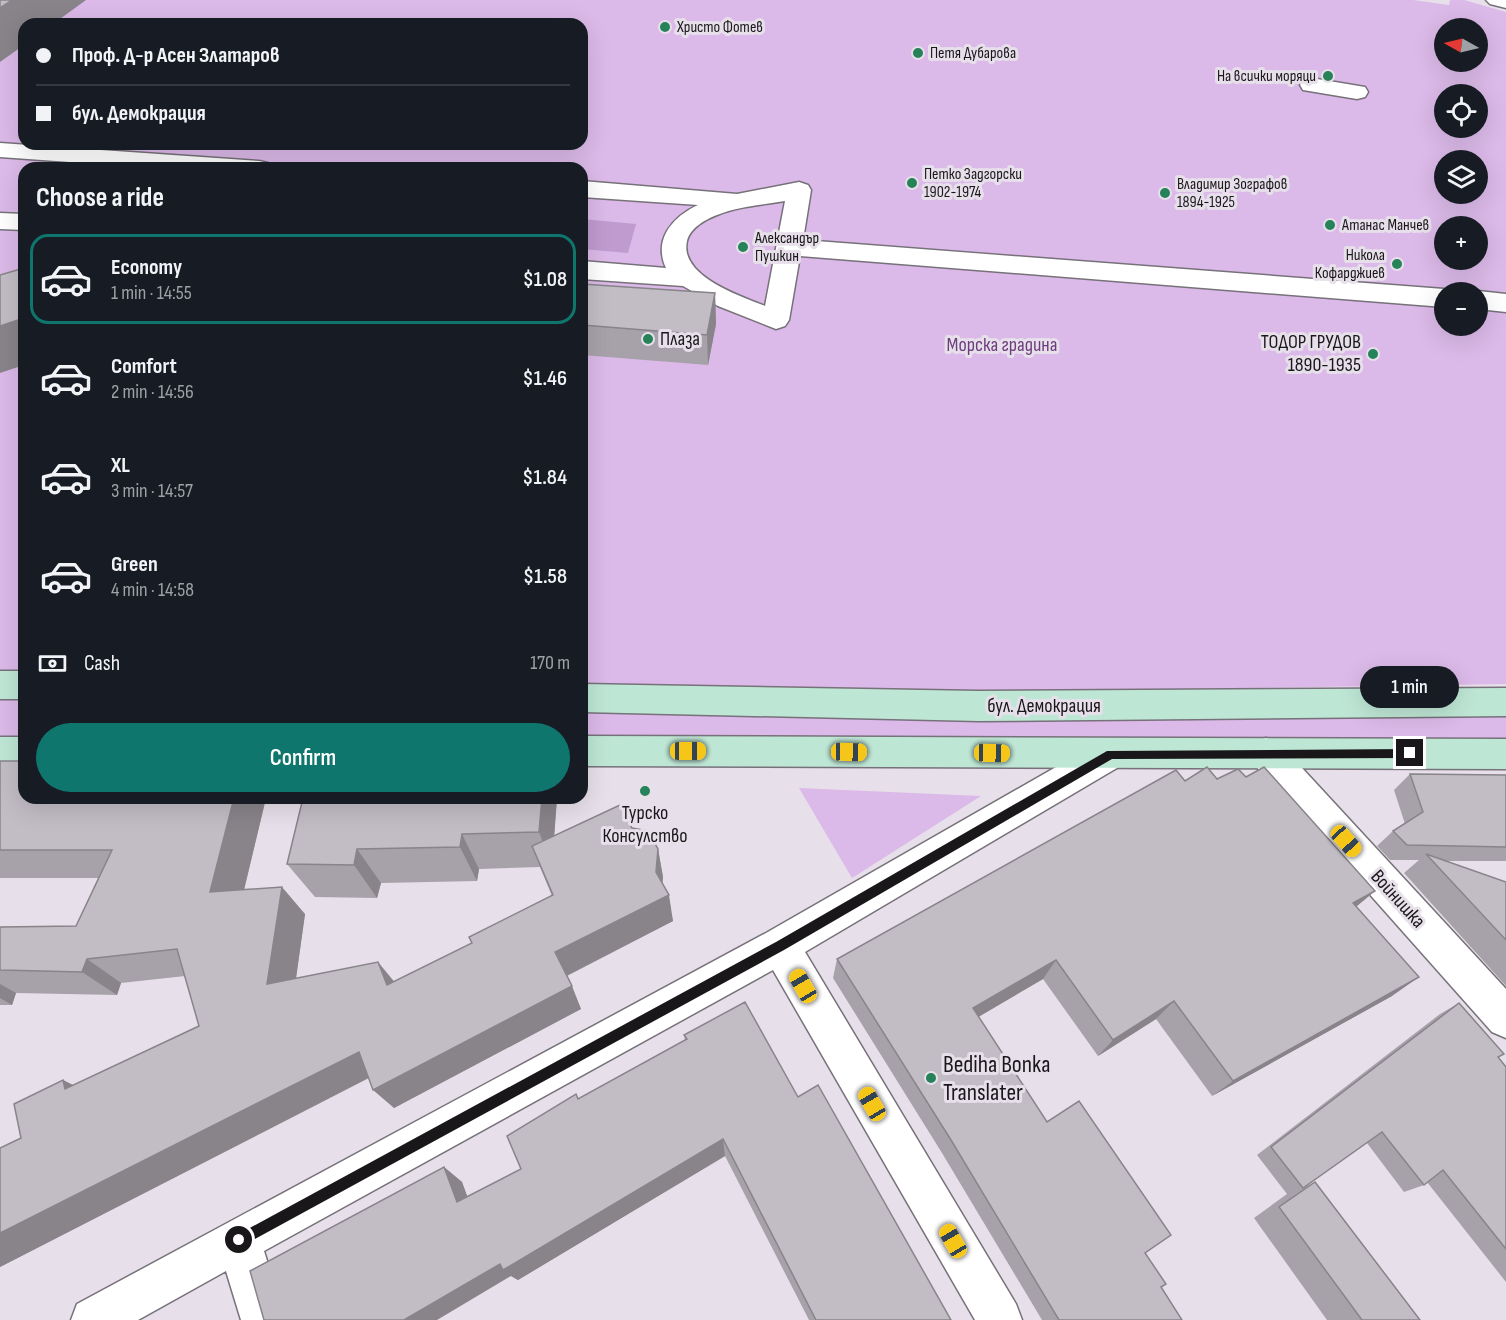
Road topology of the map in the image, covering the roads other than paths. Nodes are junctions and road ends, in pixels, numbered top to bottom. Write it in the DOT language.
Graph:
graph roads {
  1 [pos="1497,0"];
  2 [pos="1506,2"];
  3 [pos="1311,85"];
  4 [pos="1343,88"];
  5 [pos="0,150"];
  6 [pos="146,162"];
  7 [pos="588,189"];
  8 [pos="742,200"];
  9 [pos="0,220"];
  10 [pos="18,222"];
  11 [pos="789,247"];
  12 [pos="588,270"];
  13 [pos="688,278"];
  14 [pos="1434,297"];
  15 [pos="1488,301"];
  16 [pos="1506,303"];
  17 [pos="0,685"];
  18 [pos="18,685"];
  19 [pos="588,698"];
  20 [pos="1506,702"];
  21 [pos="588,751"];
  22 [pos="0,752"];
  23 [pos="18,752"];
  24 [pos="1266,753"];
  25 [pos="1110,754"];
  26 [pos="1506,754"];
  27 [pos="780,946"];
  28 [pos="1506,1018"];
  29 [pos="239,1240"];
  30 [pos="93,1320"];
  31 [pos="263,1320"];
  32 [pos="1000,1320"];
  1 -- 2 [label="street"];
  3 -- 4 [label="street"];
  5 -- 6 [label="street"];
  7 -- 8 [label="street"];
  8 -- 11 [label="street"];
  8 -- 13 [label="street"];
  9 -- 10 [label="street"];
  11 -- 13 [label="street"];
  11 -- 14 [label="street"];
  12 -- 13 [label="street"];
  15 -- 16 [label="street"];
  17 -- 18 [label="main road"];
  19 -- 20 [label="main road, бул. Демокрация"];
  21 -- 25 [label="main road"];
  22 -- 23 [label="main road"];
  24 -- 25 [label="main road"];
  24 -- 26 [label="main road"];
  24 -- 28 [label="street, Войнишка"];
  25 -- 27 [label="street"];
  27 -- 29 [label="street"];
  27 -- 32 [label="street"];
  29 -- 30 [label="street"];
  29 -- 31 [label="street"];
}
